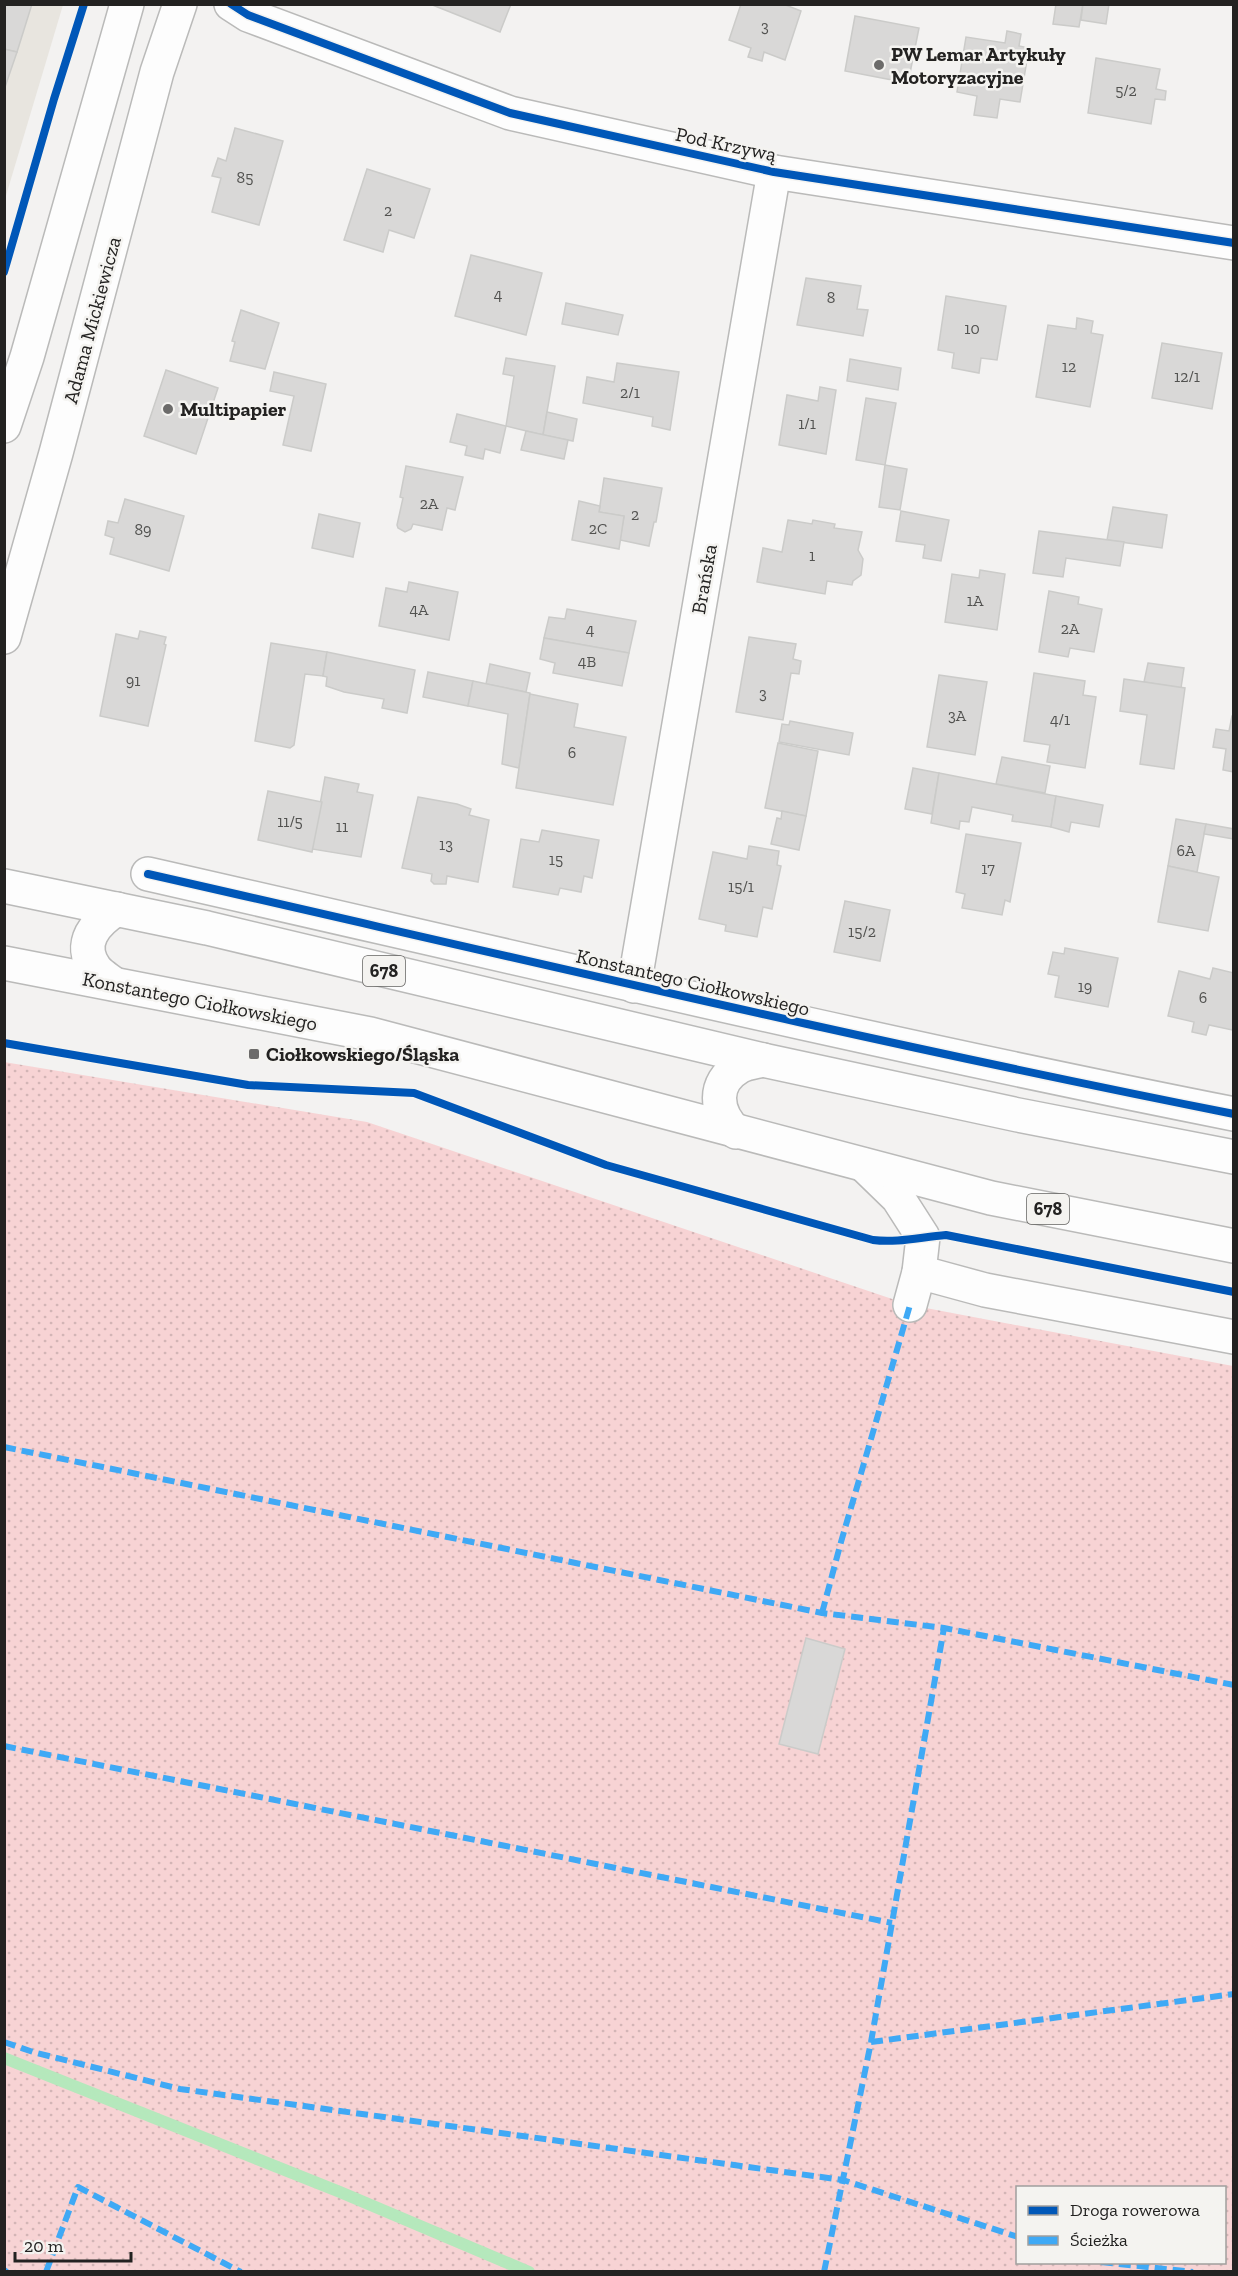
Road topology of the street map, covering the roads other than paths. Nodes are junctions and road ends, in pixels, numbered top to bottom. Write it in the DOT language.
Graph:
graph roads {
  1 [pos="127,4"];
  2 [pos="180,4"];
  3 [pos="231,4"];
  4 [pos="80,170"];
  5 [pos="774,172"];
  6 [pos="128,182"];
  7 [pos="1233,243"];
  8 [pos="4,426"];
  9 [pos="4,637"];
  10 [pos="147,874"];
  11 [pos="4,886"];
  12 [pos="213,889"];
  13 [pos="117,909"];
  14 [pos="207,928"];
  15 [pos="4,963"];
  16 [pos="114,984"];
  17 [pos="634,986"];
  18 [pos="763,1060"];
  19 [pos="1233,1114"];
  20 [pos="736,1131"];
  21 [pos="1233,1157"];
  22 [pos="864,1165"];
  23 [pos="1233,1245"];
  24 [pos="919,1272"];
  25 [pos="910,1305"];
  26 [pos="1233,1337"];
  1 -- 4 [label="street"];
  2 -- 6 [label="street, Adama Mickiewicza"];
  3 -- 5 [label="street, Pod Krzywą"];
  4 -- 6 [label="street"];
  4 -- 8 [label="street"];
  5 -- 7 [label="street, Pod Krzywą"];
  5 -- 17 [label="street, Brańska"];
  6 -- 9 [label="street, Adama Mickiewicza"];
  10 -- 12 [label="street, Konstantego Ciołkowskiego"];
  11 -- 13 [label="street, 678"];
  12 -- 14 [label="street"];
  12 -- 17 [label="street, Konstantego Ciołkowskiego"];
  13 -- 14 [label="street, 678"];
  13 -- 16 [label="street"];
  14 -- 18 [label="street, 678"];
  15 -- 16 [label="street, Konstantego Ciołkowskiego / 678"];
  16 -- 20 [label="street, Konstantego Ciołkowskiego / 678"];
  17 -- 19 [label="street, Konstantego Ciołkowskiego"];
  18 -- 20 [label="street"];
  18 -- 21 [label="street, 678"];
  20 -- 22 [label="street, Konstantego Ciołkowskiego / 678"];
  22 -- 23 [label="street, Konstantego Ciołkowskiego / 678"];
  22 -- 24 [label="street"];
  24 -- 25 [label="street"];
  24 -- 26 [label="street"];
}
